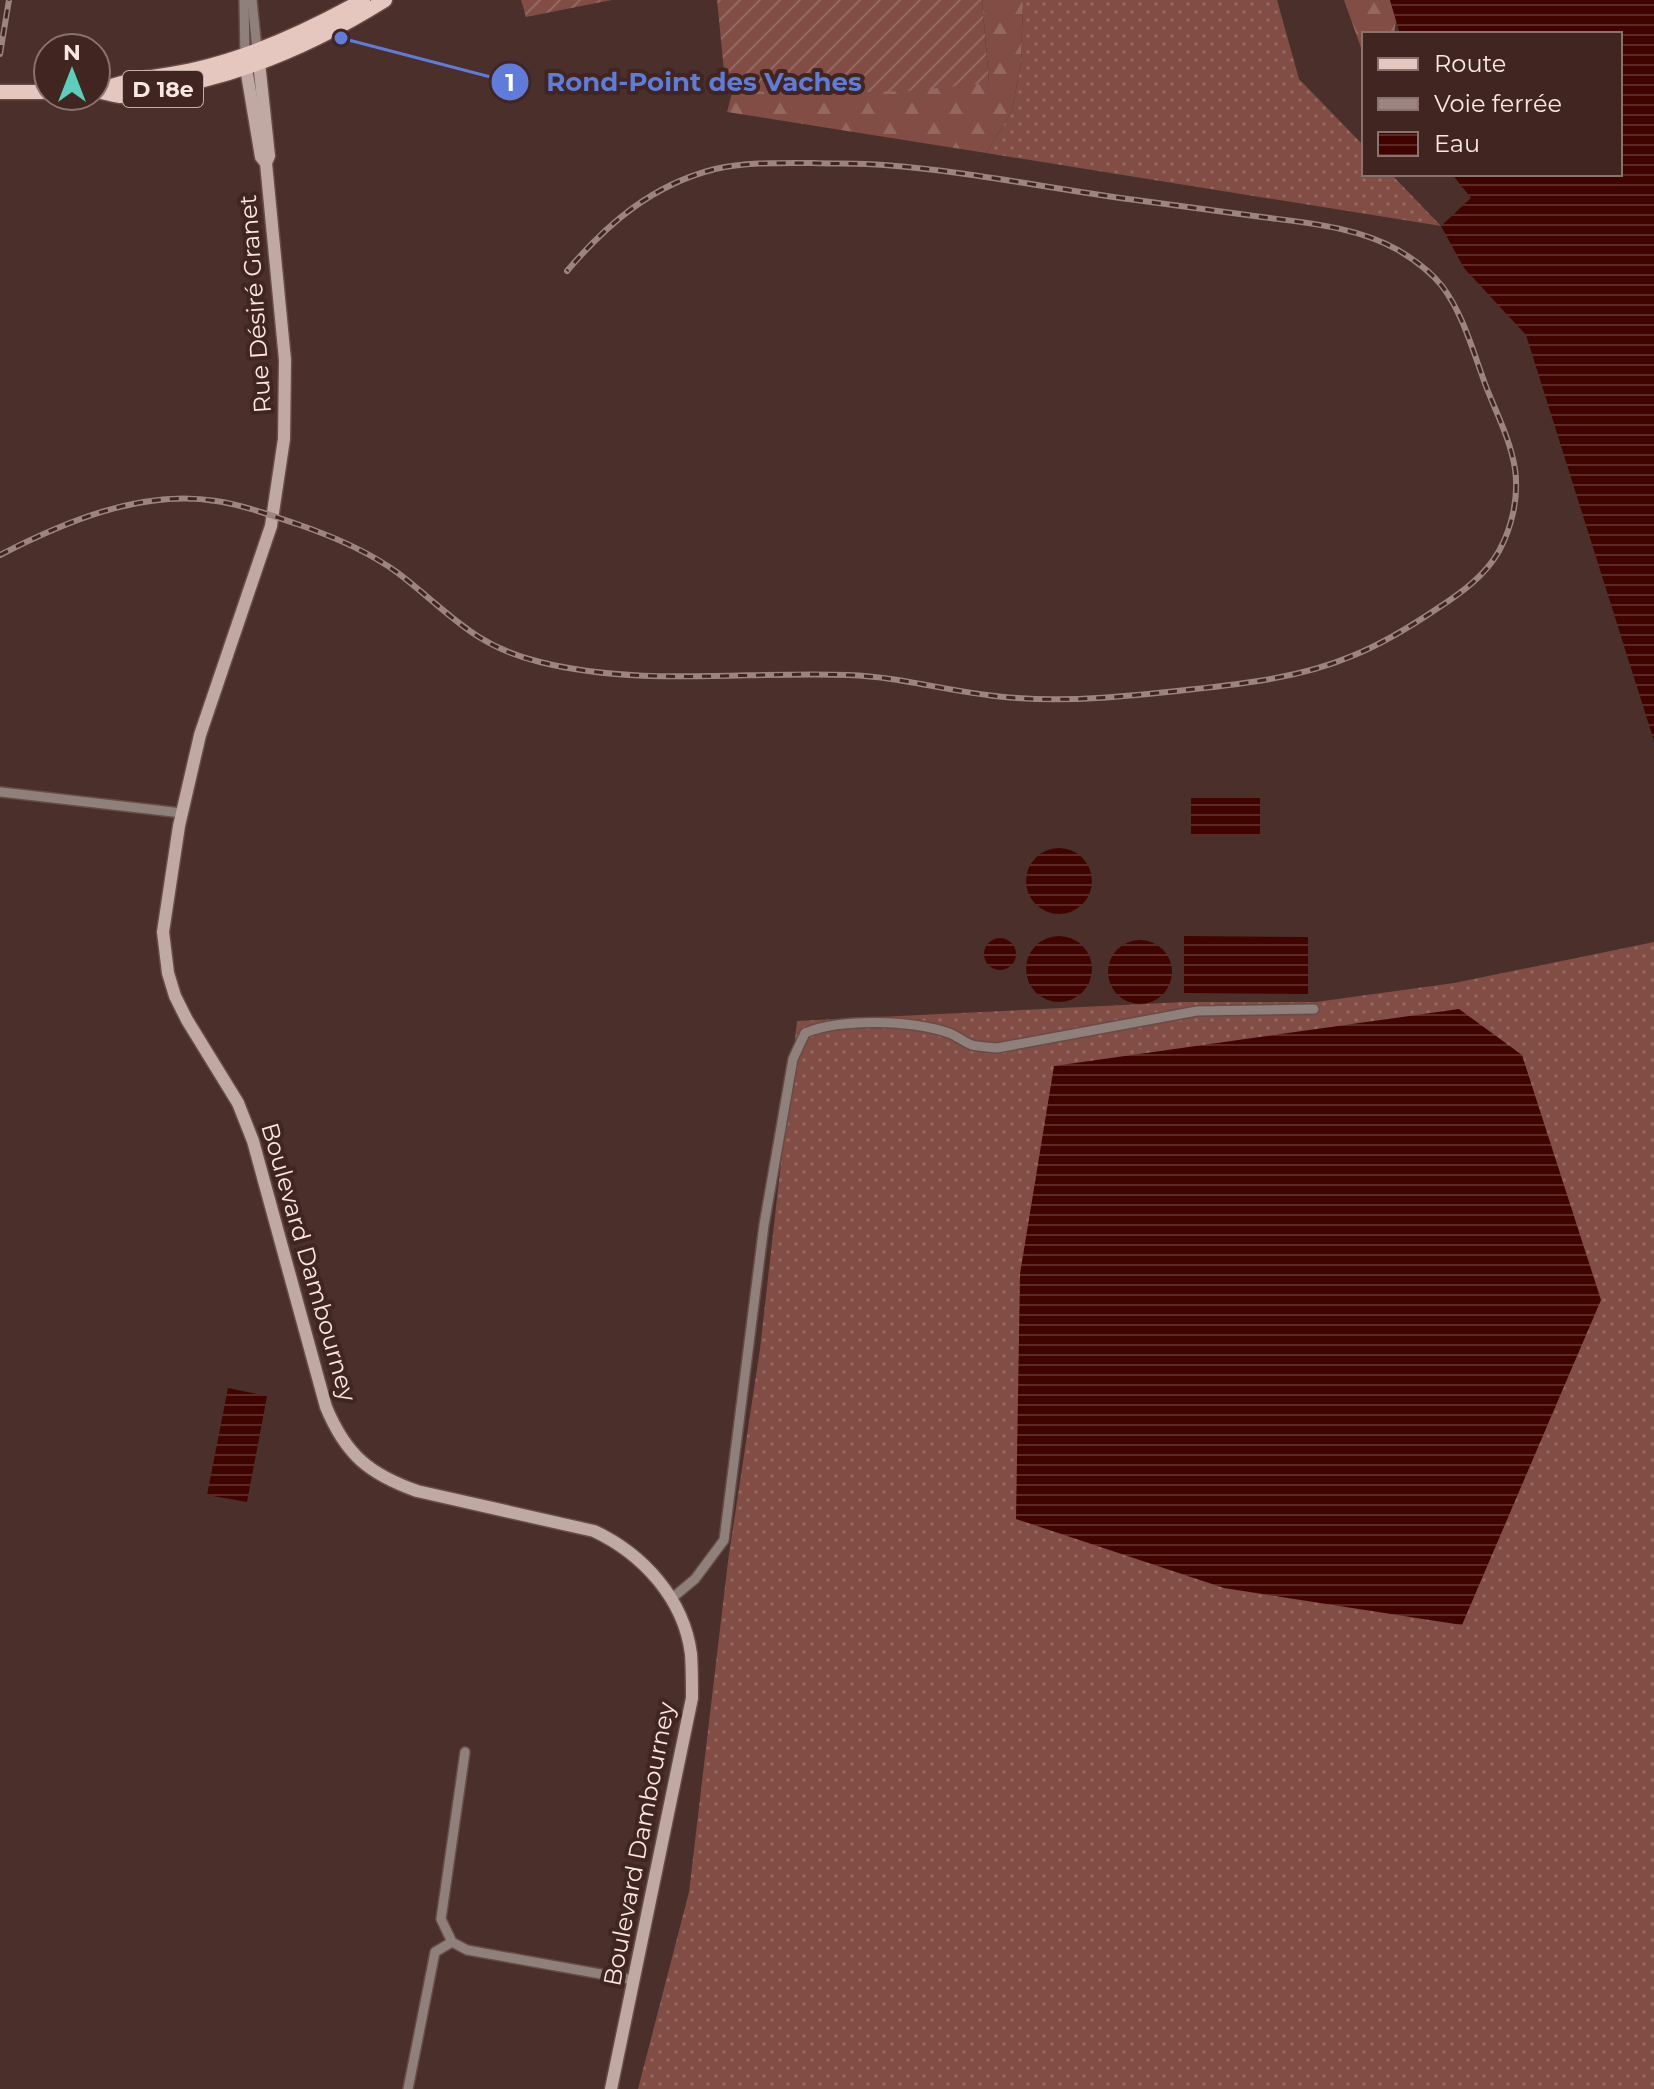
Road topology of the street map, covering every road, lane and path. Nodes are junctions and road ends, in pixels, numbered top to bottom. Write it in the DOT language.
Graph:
graph roads {
  1 [pos="244,0"];
  2 [pos="252,0"];
  3 [pos="363,0"];
  4 [pos="385,0"];
  5 [pos="252,59"];
  6 [pos="112,84"];
  7 [pos="2,92"];
  8 [pos="32,92"];
  9 [pos="206,717"];
  10 [pos="1,792"];
  11 [pos="182,813"];
  12 [pos="1314,1009"];
  13 [pos="671,1599"];
  14 [pos="465,1752"];
  15 [pos="452,1942"];
  16 [pos="634,1980"];
  17 [pos="408,2089"];
  18 [pos="611,2089"];
  1 -- 5 [label="street, Rue Désiré Granet"];
  2 -- 5 [label="street, Rue Désiré Granet"];
  3 -- 5 [label="main road, D 18e"];
  4 -- 5 [label="main road, D 18e"];
  5 -- 6 [label="main road, D 18e"];
  5 -- 9 [label="street, Rue Désiré Granet"];
  7 -- 8 [label="main road"];
  9 -- 11 [label="street, Boulevard Dambourney"];
  10 -- 11 [label="street"];
  11 -- 13 [label="street, Boulevard Dambourney"];
  12 -- 13 [label="street"];
  13 -- 16 [label="street, Boulevard Dambourney"];
  14 -- 15 [label="street"];
  15 -- 16 [label="street"];
  15 -- 17 [label="street"];
  16 -- 18 [label="street, Boulevard Dambourney"];
}
